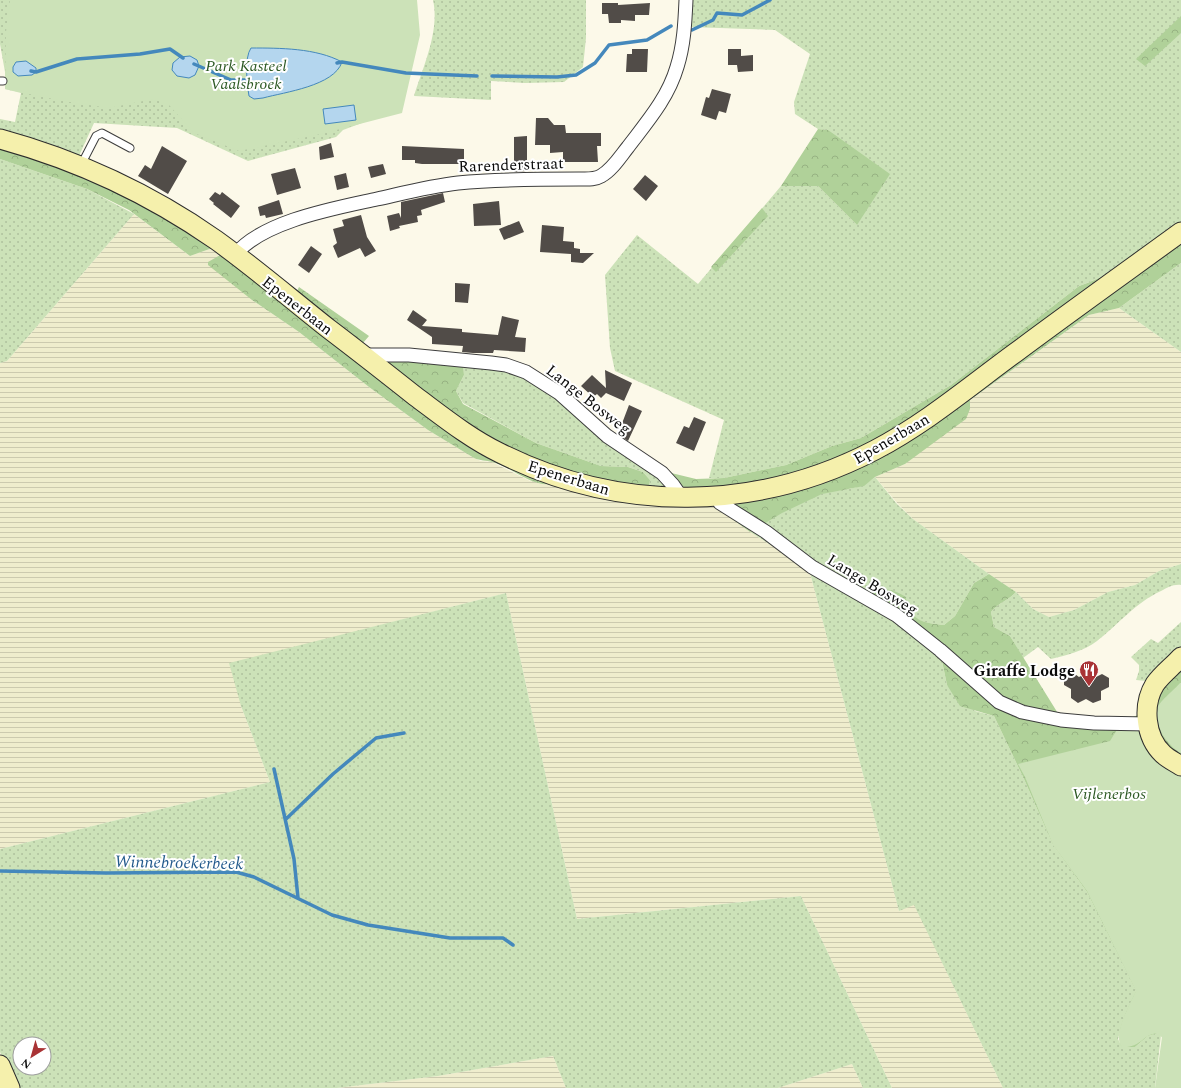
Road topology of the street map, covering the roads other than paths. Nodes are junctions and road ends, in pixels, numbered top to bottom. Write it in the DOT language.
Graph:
graph roads {
  1 [pos="686,0"];
  2 [pos="0,139"];
  3 [pos="130,148"];
  4 [pos="81,165"];
  5 [pos="1181,232"];
  6 [pos="235,255"];
  7 [pos="363,355"];
  8 [pos="720,496"];
  9 [pos="682,498"];
  10 [pos="1181,657"];
  11 [pos="1148,724"];
  12 [pos="1181,766"];
  13 [pos="0,1065"];
  14 [pos="10,1088"];
  1 -- 6 [label="street, Rarenderstraat"];
  2 -- 4 [label="street, Epenerbaan"];
  3 -- 4 [label="lane"];
  4 -- 6 [label="street, Epenerbaan"];
  5 -- 8 [label="street, Epenerbaan"];
  6 -- 7 [label="street, Epenerbaan"];
  7 -- 9 [label="street, Epenerbaan"];
  7 -- 9 [label="street, Lange Bosweg"];
  8 -- 9 [label="street, Epenerbaan"];
  8 -- 11 [label="street, Lange Bosweg"];
  10 -- 11 [label="street"];
  11 -- 12 [label="street"];
  13 -- 14 [label="street"];
}
